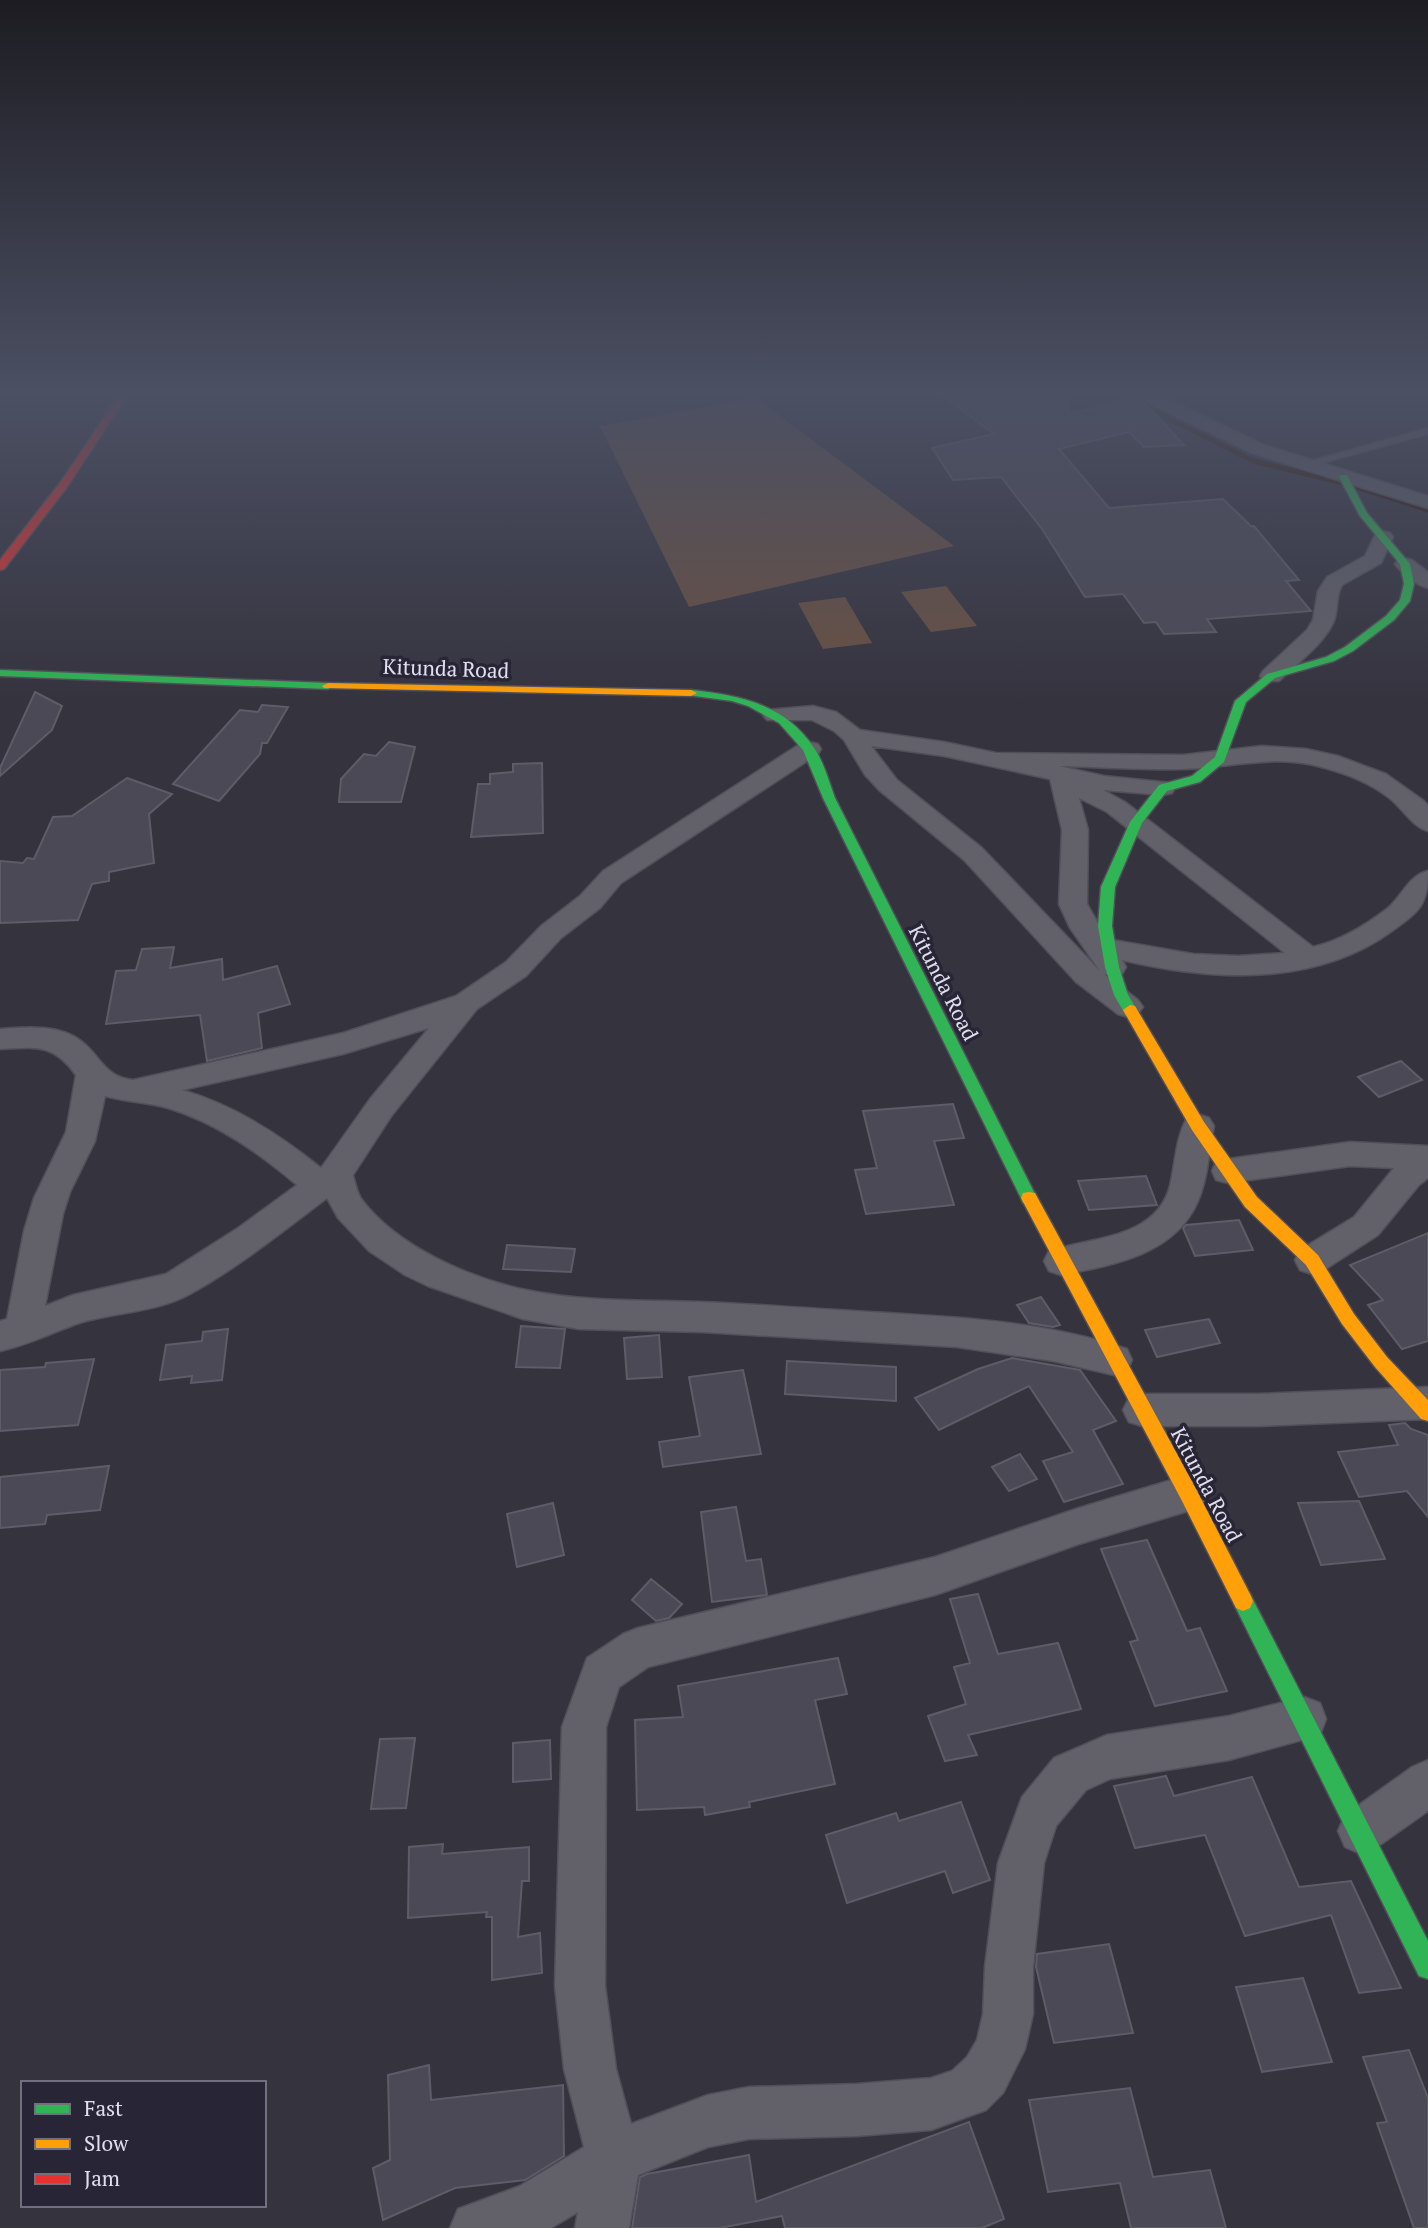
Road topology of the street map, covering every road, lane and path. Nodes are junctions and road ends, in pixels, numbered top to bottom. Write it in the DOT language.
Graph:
graph roads {
  1 [pos="57,494"];
  2 [pos="1352,494"];
  3 [pos="1401,494"];
  4 [pos="1428,502"];
  5 [pos="1382,537"];
  6 [pos="1405,564"];
  7 [pos="0,566"];
  8 [pos="1428,582"];
  9 [pos="0,673"];
  10 [pos="1271,676"];
  11 [pos="775,715"];
  12 [pos="853,736"];
  13 [pos="809,749"];
  14 [pos="1001,759"];
  15 [pos="1220,759"];
  16 [pos="1062,778"];
  17 [pos="1163,788"];
  18 [pos="1136,822"];
  19 [pos="1428,822"];
  20 [pos="1428,879"];
  21 [pos="1110,957"];
  22 [pos="1309,958"];
  23 [pos="467,1002"];
  24 [pos="1128,1007"];
  25 [pos="0,1038"];
  26 [pos="90,1077"];
  27 [pos="134,1090"];
  28 [pos="1198,1126"];
  29 [pos="1428,1159"];
  30 [pos="1228,1171"];
  31 [pos="328,1180"];
  32 [pos="1312,1260"];
  33 [pos="1060,1261"];
  34 [pos="11,1333"];
  35 [pos="1114,1360"];
  36 [pos="1425,1407"];
  37 [pos="1142,1409"];
  38 [pos="1188,1493"];
  39 [pos="1304,1719"];
  40 [pos="1428,1783"];
  41 [pos="1361,1831"];
  42 [pos="1428,1967"];
  43 [pos="614,2159"];
  44 [pos="477,2228"];
  45 [pos="602,2228"];
  1 -- 7 [label="street"];
  2 -- 5 [label="street"];
  3 -- 4 [label="street"];
  5 -- 6 [label="street"];
  5 -- 10 [label="street"];
  6 -- 8 [label="street"];
  6 -- 10 [label="street"];
  9 -- 11 [label="street, Kitunda Road"];
  10 -- 15 [label="street"];
  11 -- 12 [label="street"];
  11 -- 13 [label="street, Kitunda Road"];
  12 -- 14 [label="street"];
  12 -- 24 [label="street"];
  13 -- 23 [label="street"];
  13 -- 33 [label="street, Kitunda Road"];
  14 -- 15 [label="street"];
  14 -- 16 [label="street"];
  15 -- 17 [label="street"];
  15 -- 19 [label="street"];
  16 -- 17 [label="street"];
  16 -- 18 [label="street"];
  16 -- 21 [label="street"];
  17 -- 18 [label="street"];
  18 -- 21 [label="street"];
  18 -- 22 [label="street"];
  20 -- 22 [label="street"];
  21 -- 22 [label="street"];
  21 -- 24 [label="street"];
  23 -- 27 [label="street"];
  23 -- 31 [label="street"];
  24 -- 28 [label="street"];
  25 -- 26 [label="street"];
  26 -- 27 [label="street"];
  26 -- 34 [label="street"];
  27 -- 31 [label="street"];
  28 -- 30 [label="street"];
  28 -- 33 [label="street"];
  29 -- 30 [label="street"];
  29 -- 32 [label="street"];
  30 -- 32 [label="street"];
  31 -- 34 [label="street"];
  31 -- 35 [label="street"];
  32 -- 36 [label="street"];
  33 -- 35 [label="street, Kitunda Road"];
  35 -- 37 [label="street, Kitunda Road"];
  36 -- 37 [label="street"];
  37 -- 38 [label="street, Kitunda Road"];
  38 -- 39 [label="street, Kitunda Road"];
  38 -- 43 [label="street"];
  39 -- 41 [label="street, Kitunda Road"];
  39 -- 43 [label="street"];
  40 -- 41 [label="street"];
  41 -- 42 [label="street, Kitunda Road"];
  43 -- 44 [label="street"];
  43 -- 45 [label="street"];
}
